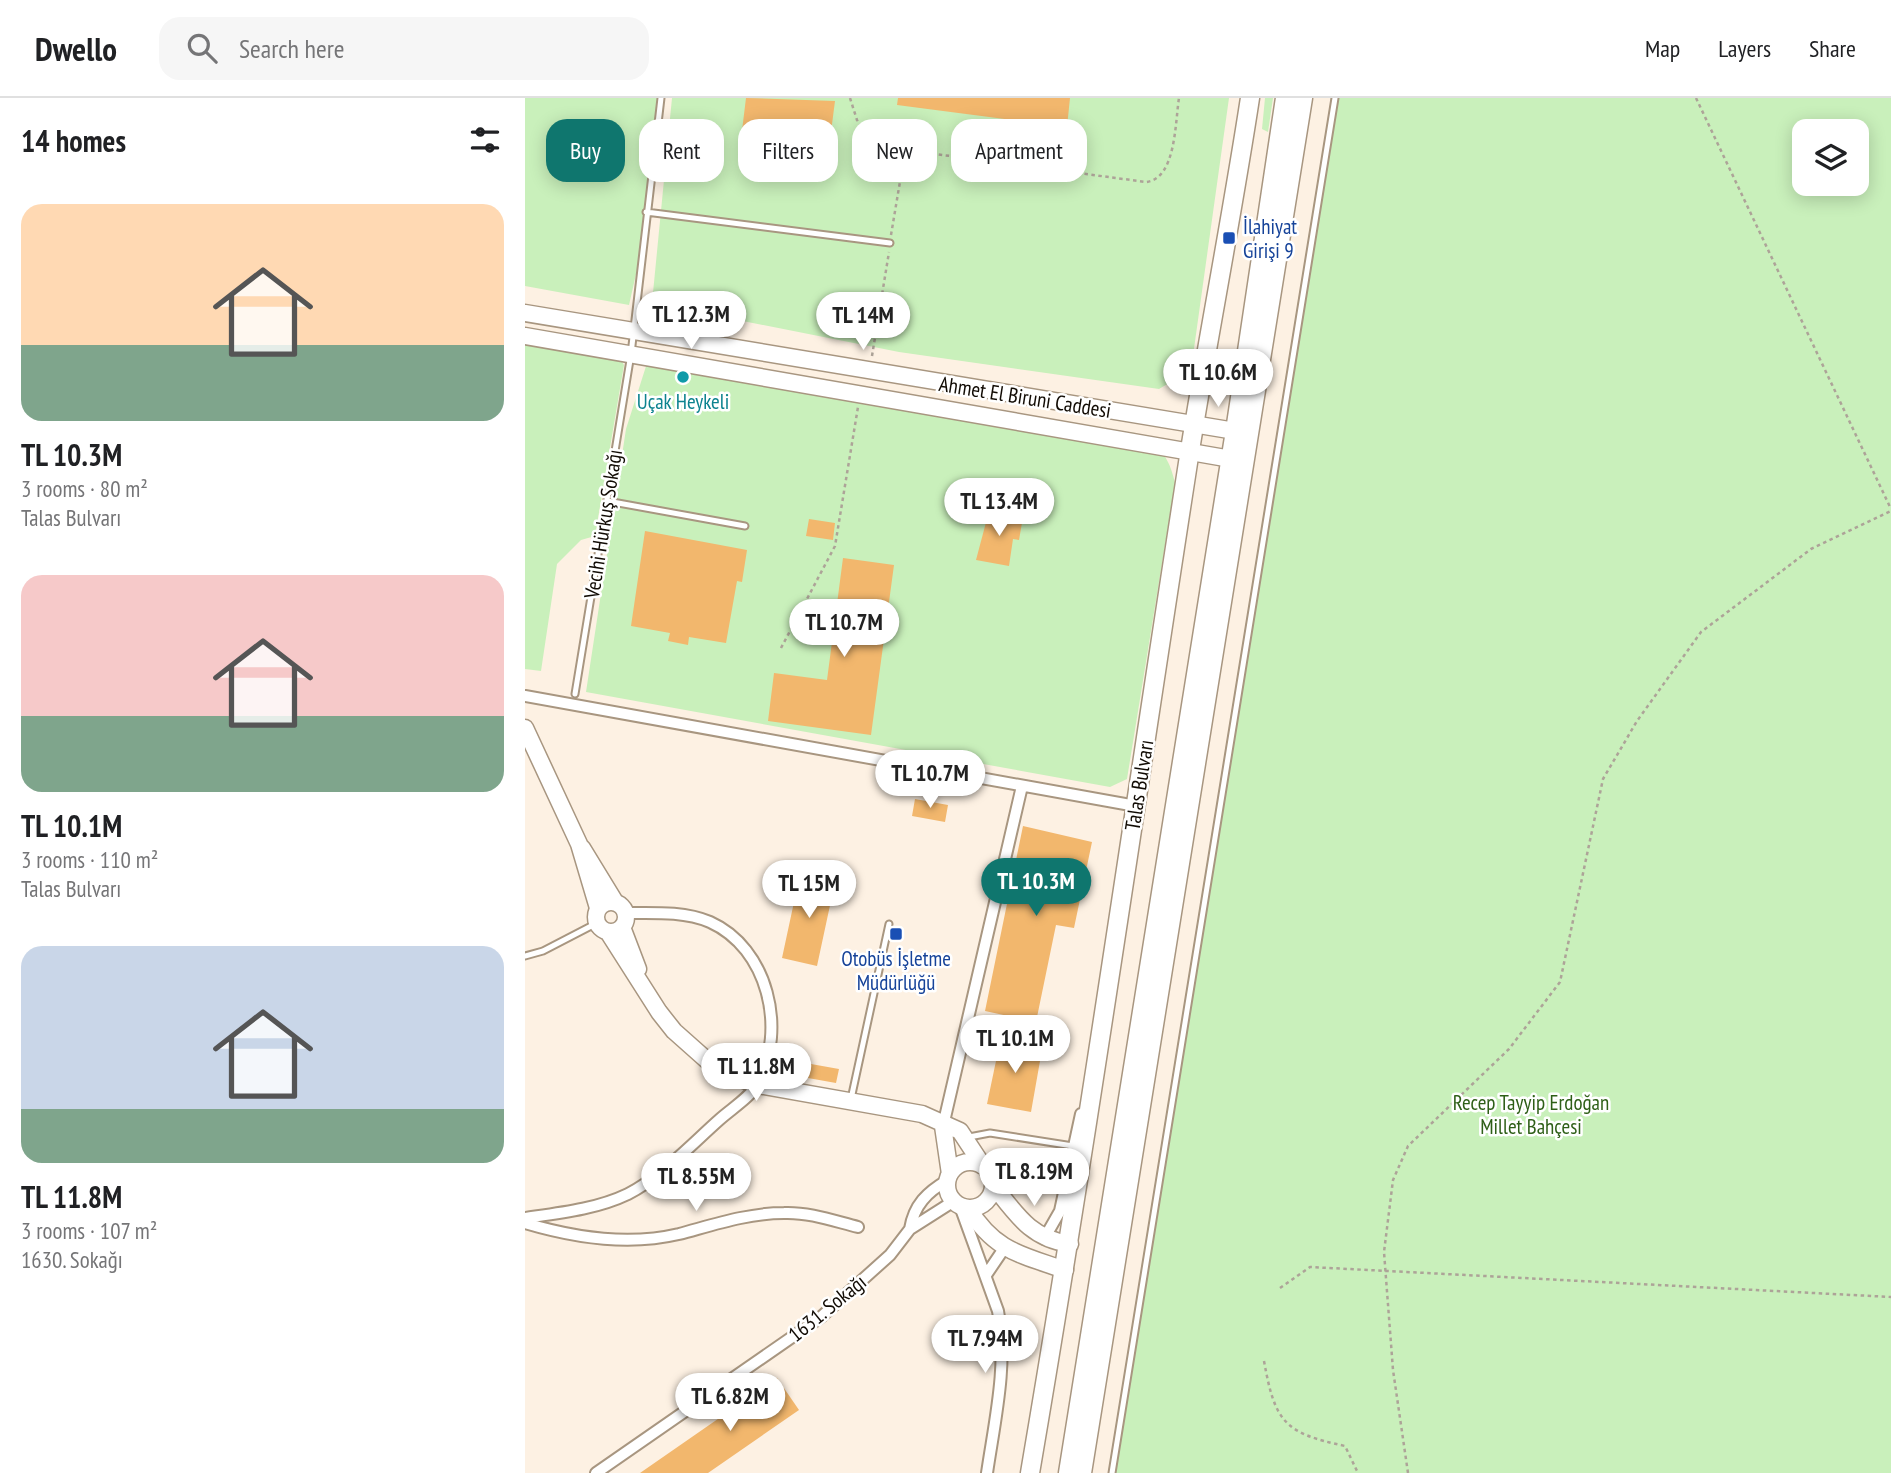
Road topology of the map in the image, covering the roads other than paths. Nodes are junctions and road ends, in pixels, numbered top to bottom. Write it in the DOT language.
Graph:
graph roads {
  1 [pos="661,98"];
  2 [pos="1249,98"];
  3 [pos="1285,98"];
  4 [pos="1303,98"];
  5 [pos="1335,98"];
  6 [pos="646,212"];
  7 [pos="890,243"];
  8 [pos="525,313"];
  9 [pos="634,332"];
  10 [pos="525,336"];
  11 [pos="722,347"];
  12 [pos="631,354"];
  13 [pos="717,368"];
  14 [pos="1195,424"];
  15 [pos="1235,431"];
  16 [pos="1190,452"];
  17 [pos="1231,459"];
  18 [pos="607,500"];
  19 [pos="745,526"];
  20 [pos="575,694"];
  21 [pos="525,696"];
  22 [pos="525,728"];
  23 [pos="1022,786"];
  24 [pos="1136,806"];
  25 [pos="611,917"];
  26 [pos="889,924"];
  27 [pos="525,957"];
  28 [pos="1101,1030"];
  29 [pos="758,1085"];
  30 [pos="851,1102"];
  31 [pos="943,1126"];
  32 [pos="967,1138"];
  33 [pos="1073,1146"];
  34 [pos="983,1166"];
  35 [pos="949,1177"];
  36 [pos="993,1185"];
  37 [pos="961,1205"];
  38 [pos="525,1221"];
  39 [pos="858,1227"];
  40 [pos="910,1229"];
  41 [pos="1044,1238"];
  42 [pos="1070,1244"];
  43 [pos="1005,1247"];
  44 [pos="1065,1270"];
  45 [pos="986,1275"];
  46 [pos="596,1473"];
  47 [pos="987,1473"];
  48 [pos="1030,1473"];
  49 [pos="1068,1473"];
  50 [pos="1082,1473"];
  51 [pos="1112,1473"];
  1 -- 6 [label="lane"];
  2 -- 14 [label="main road, Talas Bulvarı"];
  3 -- 15 [label="main road, Talas Bulvarı"];
  4 -- 50 [label="main road"];
  5 -- 51 [label="lane"];
  6 -- 7 [label="lane"];
  6 -- 9 [label="lane"];
  8 -- 9 [label="street, Ahmet El Biruni Caddesi"];
  9 -- 11 [label="street, Ahmet El Biruni Caddesi"];
  9 -- 12 [label="lane, Vecihi Hürkuş Sokağı"];
  10 -- 12 [label="street, Ahmet El Biruni Caddesi"];
  11 -- 13 [label="street"];
  11 -- 14 [label="street, Ahmet El Biruni Caddesi"];
  12 -- 13 [label="street, Ahmet El Biruni Caddesi"];
  12 -- 18 [label="lane, Vecihi Hürkuş Sokağı"];
  13 -- 16 [label="street, Ahmet El Biruni Caddesi"];
  14 -- 15 [label="street, Ahmet El Biruni Caddesi"];
  14 -- 16 [label="main road, Talas Bulvarı"];
  15 -- 17 [label="main road, Talas Bulvarı"];
  16 -- 17 [label="street, Ahmet El Biruni Caddesi"];
  16 -- 24 [label="main road, Talas Bulvarı"];
  17 -- 49 [label="main road, Talas Bulvarı"];
  18 -- 19 [label="lane"];
  18 -- 20 [label="lane, Vecihi Hürkuş Sokağı"];
  21 -- 23 [label="street"];
  22 -- 25 [label="street"];
  23 -- 24 [label="street"];
  23 -- 31 [label="street"];
  24 -- 28 [label="main road, Talas Bulvarı"];
  25 -- 27 [label="lane"];
  25 -- 29 [label="street"];
  25 -- 29 [label="street"];
  26 -- 30 [label="lane"];
  28 -- 33 [label="street"];
  28 -- 42 [label="main road, Talas Bulvarı"];
  29 -- 30 [label="street"];
  29 -- 38 [label="street"];
  30 -- 31 [label="street"];
  31 -- 32 [label="street"];
  31 -- 35 [label="street"];
  32 -- 33 [label="lane"];
  32 -- 34 [label="street"];
  33 -- 41 [label="street"];
  34 -- 35 [label="street"];
  34 -- 36 [label="street"];
  35 -- 37 [label="street"];
  35 -- 40 [label="street, 1631. Sokağı"];
  36 -- 37 [label="street"];
  36 -- 41 [label="street"];
  37 -- 40 [label="street, 1631. Sokağı"];
  37 -- 43 [label="street"];
  37 -- 45 [label="street"];
  38 -- 39 [label="street"];
  40 -- 46 [label="street, 1631. Sokağı"];
  41 -- 42 [label="street"];
  42 -- 44 [label="main road, Talas Bulvarı"];
  43 -- 44 [label="street"];
  43 -- 45 [label="street"];
  44 -- 48 [label="main road, Talas Bulvarı"];
  45 -- 47 [label="street"];
}
